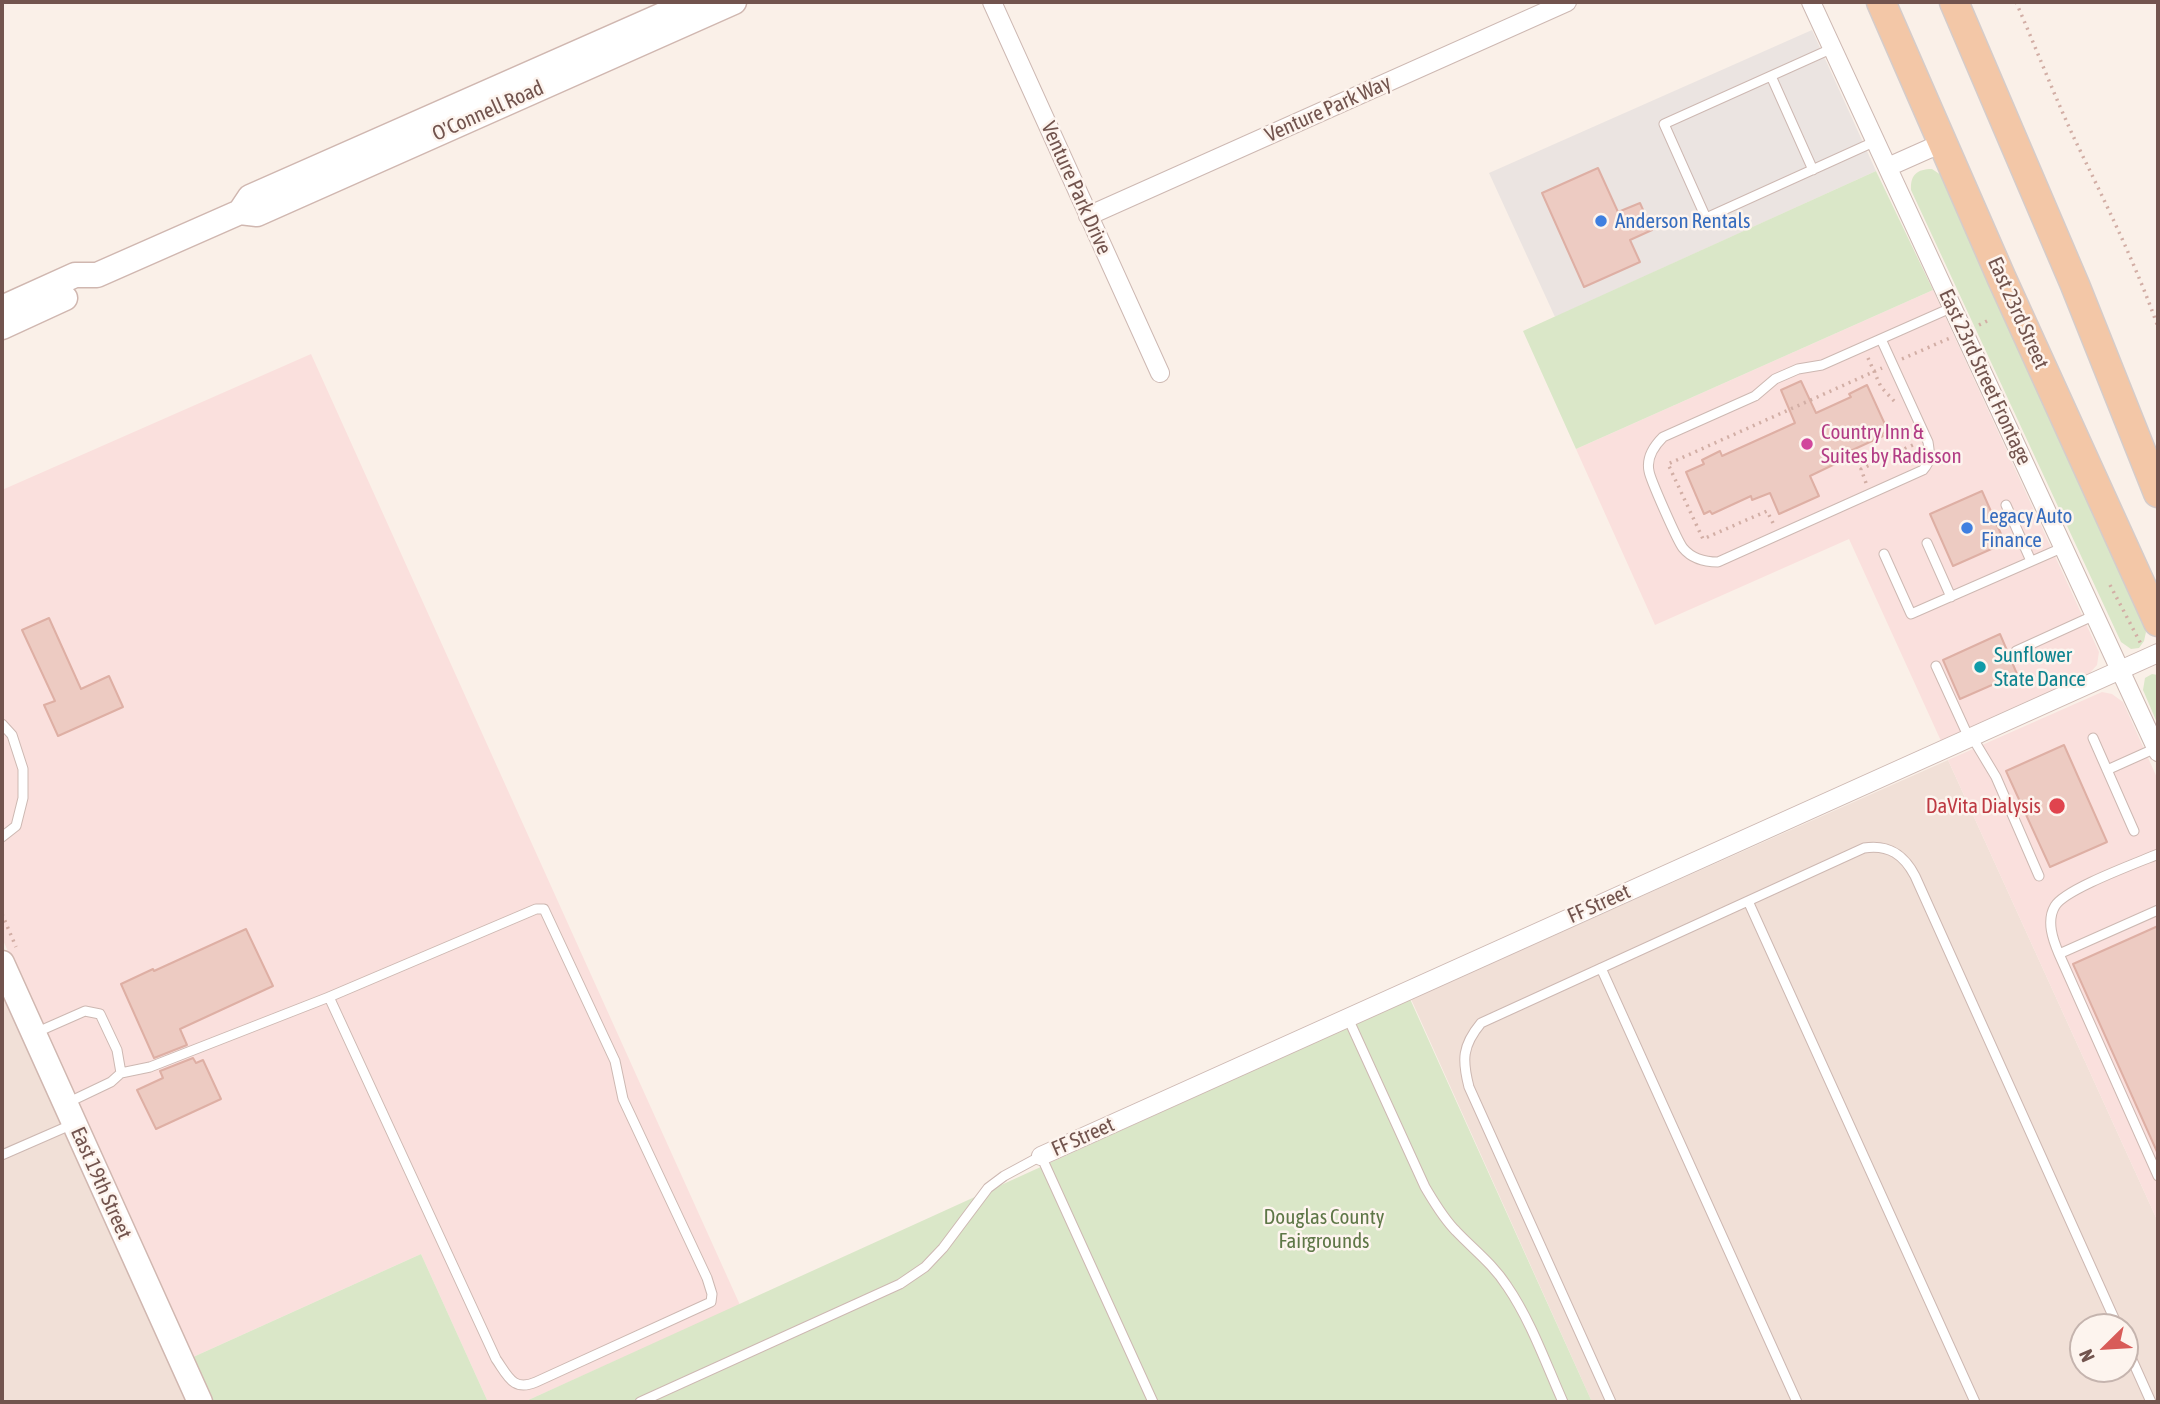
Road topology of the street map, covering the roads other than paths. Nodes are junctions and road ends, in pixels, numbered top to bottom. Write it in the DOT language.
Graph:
graph roads {
  1 [pos="692,2"];
  2 [pos="734,2"];
  3 [pos="992,2"];
  4 [pos="1567,2"];
  5 [pos="1811,2"];
  6 [pos="1881,2"];
  7 [pos="1954,2"];
  8 [pos="1833,48"];
  9 [pos="1771,76"];
  10 [pos="1876,141"];
  11 [pos="1942,143"];
  12 [pos="1888,167"];
  13 [pos="1813,170"];
  14 [pos="240,212"];
  15 [pos="1088,216"];
  16 [pos="97,275"];
  17 [pos="1952,307"];
  18 [pos="2,308"];
  19 [pos="2,327"];
  20 [pos="1881,339"];
  21 [pos="1160,373"];
  22 [pos="2058,402"];
  23 [pos="2158,493"];
  24 [pos="2006,505"];
  25 [pos="1927,543"];
  26 [pos="2064,547"];
  27 [pos="1884,554"];
  28 [pos="2031,561"];
  29 [pos="2158,576"];
  30 [pos="1951,597"];
  31 [pos="2095,615"];
  32 [pos="2149,632"];
  33 [pos="2016,651"];
  34 [pos="2158,653"];
  35 [pos="1936,666"];
  36 [pos="2121,670"];
  37 [pos="2,724"];
  38 [pos="1970,738"];
  39 [pos="2093,738"];
  40 [pos="2157,750"];
  41 [pos="2107,770"];
  42 [pos="2134,831"];
  43 [pos="2,837"];
  44 [pos="2158,854"];
  45 [pos="2039,876"];
  46 [pos="1748,901"];
  47 [pos="2158,910"];
  48 [pos="2059,954"];
  49 [pos="2,963"];
  50 [pos="1601,968"];
  51 [pos="329,996"];
  52 [pos="1347,1016"];
  53 [pos="34,1034"];
  54 [pos="121,1073"];
  55 [pos="70,1113"];
  56 [pos="2,1155"];
  57 [pos="1041,1156"];
  58 [pos="2158,1176"];
  59 [pos="2112,1313"];
  60 [pos="2139,1375"];
  61 [pos="200,1402"];
  62 [pos="640,1402"];
  63 [pos="1153,1402"];
  64 [pos="1563,1402"];
  65 [pos="1611,1402"];
  66 [pos="1797,1402"];
  67 [pos="1975,1402"];
  68 [pos="2151,1402"];
  1 -- 14 [label="street, O'Connell Road"];
  2 -- 14 [label="street, O'Connell Road"];
  3 -- 15 [label="street, Venture Park Drive"];
  4 -- 15 [label="street, Venture Park Way"];
  5 -- 8 [label="street, East 23rd Street Frontage"];
  6 -- 11 [label="main road, East 23rd Street"];
  7 -- 23 [label="main road"];
  8 -- 9 [label="lane"];
  8 -- 10 [label="street, East 23rd Street Frontage"];
  9 -- 13 [label="lane"];
  9 -- 13 [label="lane"];
  10 -- 12 [label="street, East 23rd Street Frontage"];
  10 -- 13 [label="lane"];
  11 -- 12 [label="street"];
  11 -- 22 [label="main road, East 23rd Street"];
  12 -- 17 [label="street, East 23rd Street Frontage"];
  14 -- 16 [label="street, O'Connell Road"];
  15 -- 21 [label="street, Venture Park Drive"];
  16 -- 18 [label="street, O'Connell Road"];
  16 -- 19 [label="street, O'Connell Road"];
  17 -- 20 [label="lane"];
  17 -- 26 [label="street, East 23rd Street Frontage"];
  20 -- 20 [label="lane"];
  22 -- 29 [label="main road"];
  22 -- 32 [label="main road, East 23rd Street"];
  24 -- 28 [label="lane"];
  25 -- 30 [label="lane"];
  26 -- 28 [label="lane"];
  26 -- 31 [label="street, East 23rd Street Frontage"];
  27 -- 30 [label="lane"];
  28 -- 30 [label="lane"];
  31 -- 33 [label="lane"];
  31 -- 36 [label="street, East 23rd Street Frontage"];
  34 -- 36 [label="street, FF Street"];
  35 -- 38 [label="lane"];
  36 -- 38 [label="street, FF Street"];
  36 -- 40 [label="street, East 23rd Street Frontage"];
  37 -- 43 [label="lane"];
  38 -- 45 [label="lane"];
  38 -- 52 [label="street, FF Street"];
  39 -- 41 [label="lane"];
  40 -- 41 [label="lane"];
  41 -- 42 [label="lane"];
  44 -- 48 [label="lane"];
  46 -- 50 [label="lane"];
  46 -- 59 [label="lane"];
  46 -- 67 [label="lane"];
  47 -- 48 [label="lane"];
  48 -- 58 [label="lane"];
  49 -- 53 [label="street, East 19th Street"];
  50 -- 65 [label="lane"];
  50 -- 66 [label="lane"];
  51 -- 51 [label="lane"];
  51 -- 54 [label="lane"];
  52 -- 57 [label="street, FF Street"];
  52 -- 64 [label="lane"];
  53 -- 54 [label="lane"];
  53 -- 55 [label="street, East 19th Street"];
  54 -- 55 [label="lane"];
  55 -- 56 [label="lane"];
  55 -- 61 [label="street, East 19th Street"];
  57 -- 62 [label="lane"];
  57 -- 63 [label="lane"];
  60 -- 68 [label="lane"];
}
